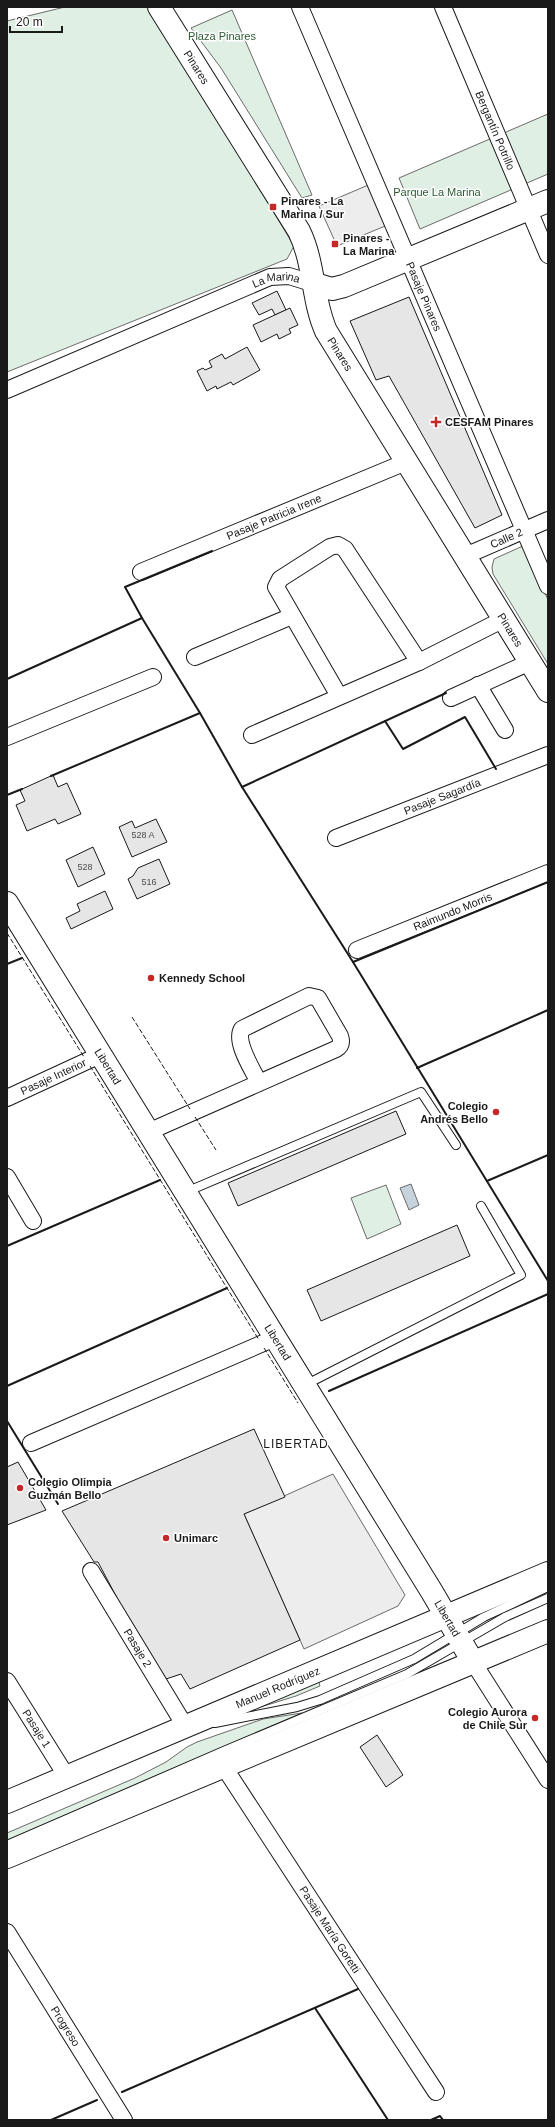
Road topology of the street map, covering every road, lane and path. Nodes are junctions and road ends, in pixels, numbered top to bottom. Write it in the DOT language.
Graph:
graph roads {
  1 [pos="159,7"];
  2 [pos="300,7"];
  3 [pos="443,7"];
  4 [pos="538,205"];
  5 [pos="548,255"];
  6 [pos="408,259"];
  7 [pos="315,284"];
  8 [pos="7,390"];
  9 [pos="406,462"];
  10 [pos="548,520"];
  11 [pos="524,531"];
  12 [pos="465,556"];
  13 [pos="141,572"];
  14 [pos="548,586"];
  15 [pos="292,616"];
  16 [pos="504,619"];
  17 [pos="194,658"];
  18 [pos="419,662"];
  19 [pos="530,662"];
  20 [pos="153,677"];
  21 [pos="478,685"];
  22 [pos="548,691"];
  23 [pos="339,696"];
  24 [pos="451,698"];
  25 [pos="505,730"];
  26 [pos="252,735"];
  27 [pos="7,737"];
  28 [pos="548,755"];
  29 [pos="336,838"];
  30 [pos="548,873"];
  31 [pos="7,903"];
  32 [pos="357,950"];
  33 [pos="100,1055"];
  34 [pos="259,1083"];
  35 [pos="7,1098"];
  36 [pos="148,1132"];
  37 [pos="456,1145"];
  38 [pos="7,1177"];
  39 [pos="185,1192"];
  40 [pos="481,1206"];
  41 [pos="34,1221"];
  42 [pos="275,1338"];
  43 [pos="305,1386"];
  44 [pos="31,1443"];
  45 [pos="91,1571"];
  46 [pos="548,1573"];
  47 [pos="548,1587"];
  48 [pos="548,1598"];
  49 [pos="455,1631"];
  50 [pos="548,1631"];
  51 [pos="473,1662"];
  52 [pos="7,1681"];
  53 [pos="185,1726"];
  54 [pos="224,1767"];
  55 [pos="67,1777"];
  56 [pos="548,1780"];
  57 [pos="7,1802"];
  58 [pos="7,1845"];
  59 [pos="7,1857"];
  60 [pos="7,1932"];
  61 [pos="436,2092"];
  62 [pos="124,2120"];
  1 -- 7 [label="street, Pinares"];
  2 -- 6 [label="street, Pasaje Pinares"];
  3 -- 4 [label="street, Bergantín Potrillo"];
  4 -- 5 [label="street, Bergantín Potrillo"];
  4 -- 6 [label="street, La Marina"];
  6 -- 7 [label="street, La Marina"];
  6 -- 11 [label="street, Pasaje Pinares"];
  7 -- 8 [label="street, La Marina"];
  7 -- 9 [label="street, Pinares"];
  9 -- 12 [label="street, Pinares"];
  9 -- 13 [label="street, Pasaje Patricia Irene"];
  10 -- 11 [label="street, Calle 2"];
  11 -- 12 [label="street, Calle 2"];
  11 -- 14 [label="street, Pasaje Pinares"];
  12 -- 16 [label="street, Pinares"];
  15 -- 17 [label="street"];
  15 -- 18 [label="street"];
  15 -- 23 [label="street"];
  16 -- 18 [label="street"];
  16 -- 19 [label="street, Pinares"];
  18 -- 23 [label="street"];
  19 -- 21 [label="street"];
  19 -- 22 [label="street, Pinares"];
  20 -- 27 [label="street"];
  21 -- 24 [label="street"];
  21 -- 25 [label="street"];
  23 -- 26 [label="street"];
  28 -- 29 [label="street, Pasaje Sagardía"];
  30 -- 32 [label="street, Raimundo Morris"];
  31 -- 33 [label="street, Libertad"];
  33 -- 35 [label="street, Pasaje Interior"];
  33 -- 36 [label="street, Libertad"];
  34 -- 34 [label="street"];
  34 -- 36 [label="street"];
  36 -- 39 [label="street, Libertad"];
  37 -- 39 [label="lane"];
  38 -- 41 [label="street"];
  39 -- 42 [label="street, Libertad"];
  40 -- 43 [label="lane"];
  42 -- 43 [label="street, Libertad"];
  42 -- 44 [label="street"];
  43 -- 49 [label="street, Libertad"];
  45 -- 53 [label="street, Pasaje 2"];
  46 -- 49 [label="street, Manuel Rodríguez"];
  47 -- 49 [label="lane"];
  48 -- 49 [label="lane"];
  49 -- 51 [label="street, Libertad"];
  49 -- 53 [label="street, Manuel Rodríguez"];
  49 -- 53 [label="lane"];
  49 -- 58 [label="lane"];
  50 -- 51 [label="street"];
  51 -- 54 [label="street"];
  51 -- 56 [label="street, Libertad"];
  52 -- 55 [label="street, Pasaje 1"];
  53 -- 55 [label="street, Manuel Rodríguez"];
  54 -- 59 [label="street"];
  54 -- 61 [label="street, Pasaje María Goretti"];
  55 -- 57 [label="street, Manuel Rodríguez"];
  60 -- 62 [label="street, Progreso"];
}
